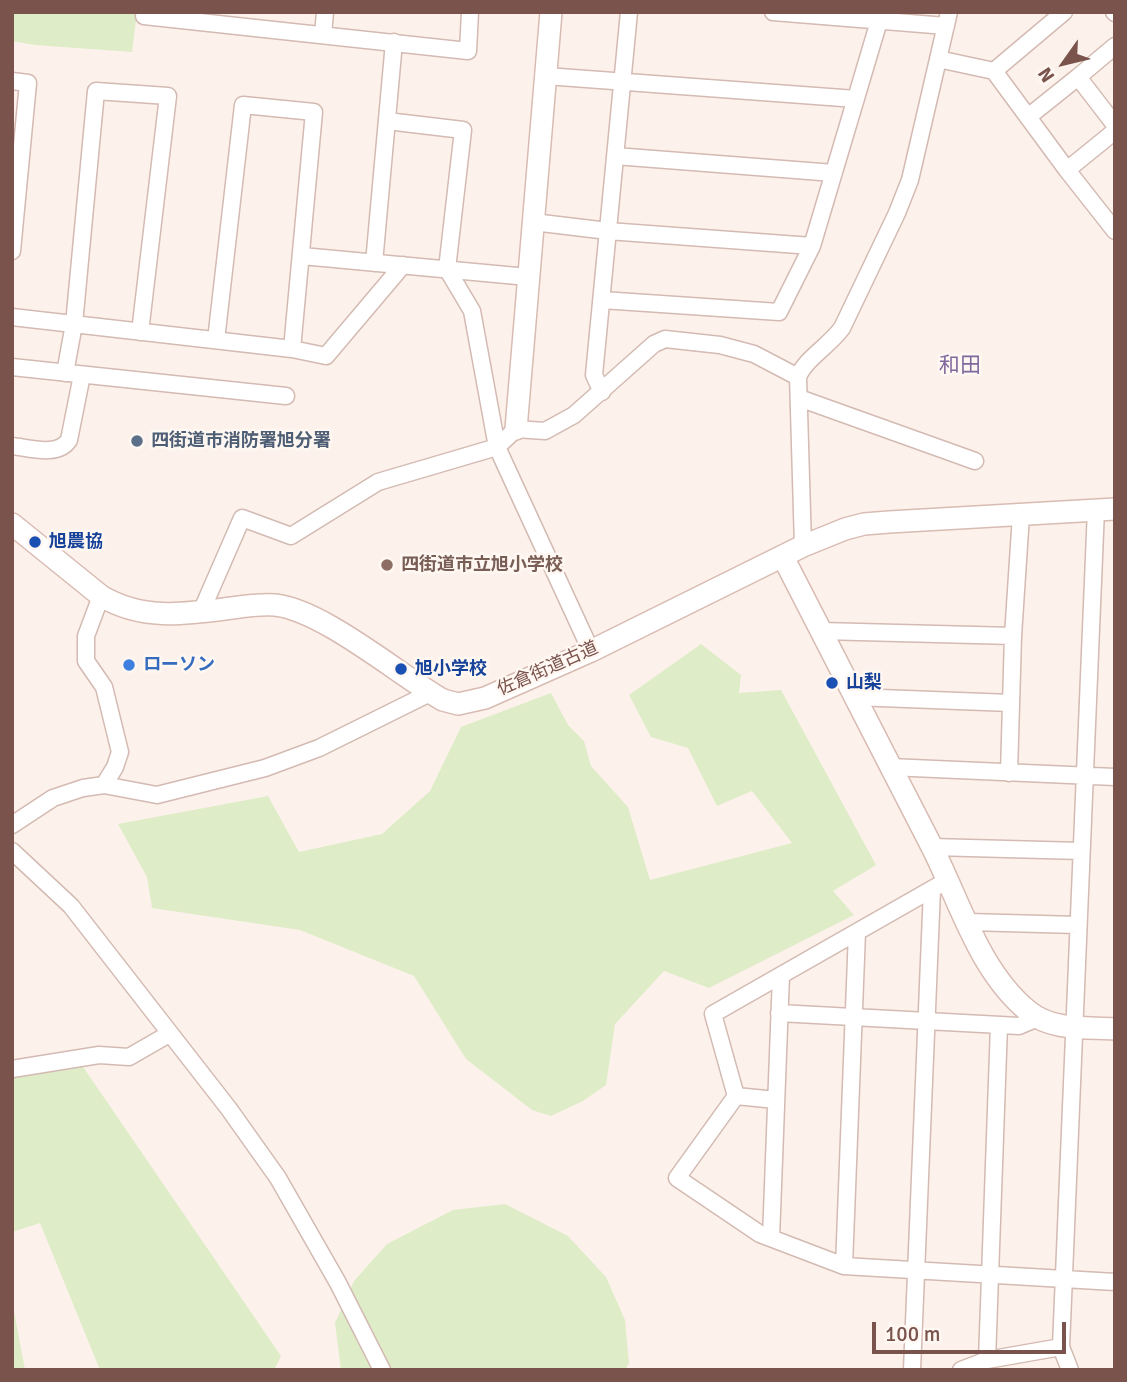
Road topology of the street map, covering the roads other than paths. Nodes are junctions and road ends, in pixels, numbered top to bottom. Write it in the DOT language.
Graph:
graph roads {
  1 [pos="145,12"];
  2 [pos="325,12"];
  3 [pos="470,12"];
  4 [pos="551,12"];
  5 [pos="629,12"];
  6 [pos="773,12"];
  7 [pos="1064,12"];
  8 [pos="948,19"];
  9 [pos="879,21"];
  10 [pos="323,35"];
  11 [pos="394,42"];
  12 [pos="1115,47"];
  13 [pos="938,59"];
  14 [pos="994,71"];
  15 [pos="546,76"];
  16 [pos="1078,77"];
  17 [pos="12,81"];
  18 [pos="622,81"];
  19 [pos="856,99"];
  20 [pos="1028,117"];
  21 [pos="387,121"];
  22 [pos="1115,125"];
  23 [pos="1115,131"];
  24 [pos="615,156"];
  25 [pos="1067,170"];
  26 [pos="834,173"];
  27 [pos="533,222"];
  28 [pos="1115,230"];
  29 [pos="608,231"];
  30 [pos="812,246"];
  31 [pos="12,251"];
  32 [pos="302,256"];
  33 [pos="374,262"];
  34 [pos="403,265"];
  35 [pos="447,269"];
  36 [pos="528,277"];
  37 [pos="601,300"];
  38 [pos="12,317"];
  39 [pos="74,324"];
  40 [pos="140,332"];
  41 [pos="216,340"];
  42 [pos="292,349"];
  43 [pos="12,367"];
  44 [pos="65,373"];
  45 [pos="82,375"];
  46 [pos="798,377"];
  47 [pos="602,392"];
  48 [pos="286,396"];
  49 [pos="799,398"];
  50 [pos="516,429"];
  51 [pos="12,446"];
  52 [pos="497,447"];
  53 [pos="975,461"];
  54 [pos="1105,509"];
  55 [pos="1021,515"];
  56 [pos="12,524"];
  57 [pos="803,546"];
  58 [pos="783,557"];
  59 [pos="101,596"];
  60 [pos="201,612"];
  61 [pos="821,631"];
  62 [pos="1013,636"];
  63 [pos="591,651"];
  64 [pos="430,693"];
  65 [pos="854,697"];
  66 [pos="1011,703"];
  67 [pos="890,767"];
  68 [pos="1009,773"];
  69 [pos="1084,776"];
  70 [pos="1115,777"];
  71 [pos="104,785"];
  72 [pos="12,825"];
  73 [pos="932,847"];
  74 [pos="12,851"];
  75 [pos="1081,851"];
  76 [pos="940,884"];
  77 [pos="968,922"];
  78 [pos="1078,925"];
  79 [pos="857,932"];
  80 [pos="781,975"];
  81 [pos="779,1013"];
  82 [pos="853,1017"];
  83 [pos="1038,1018"];
  84 [pos="927,1021"];
  85 [pos="999,1025"];
  86 [pos="1074,1027"];
  87 [pos="1115,1029"];
  88 [pos="169,1034"];
  89 [pos="12,1069"];
  90 [pos="736,1096"];
  91 [pos="776,1100"];
  92 [pos="771,1238"];
  93 [pos="844,1266"];
  94 [pos="916,1271"];
  95 [pos="990,1275"];
  96 [pos="1064,1279"];
  97 [pos="1115,1282"];
  98 [pos="1061,1347"];
  99 [pos="988,1360"];
  100 [pos="382,1370"];
  101 [pos="912,1370"];
  102 [pos="961,1370"];
  103 [pos="1070,1370"];
  1 -- 10 [label="street"];
  2 -- 10 [label="street"];
  3 -- 11 [label="street"];
  4 -- 15 [label="street"];
  5 -- 18 [label="street"];
  6 -- 9 [label="street"];
  7 -- 14 [label="street"];
  8 -- 9 [label="street"];
  8 -- 13 [label="street"];
  9 -- 19 [label="street"];
  10 -- 11 [label="street"];
  11 -- 21 [label="street"];
  12 -- 16 [label="street"];
  13 -- 14 [label="street"];
  13 -- 46 [label="street"];
  14 -- 20 [label="street"];
  15 -- 18 [label="street"];
  15 -- 27 [label="street"];
  16 -- 20 [label="street"];
  16 -- 22 [label="street"];
  17 -- 31 [label="street"];
  18 -- 19 [label="street"];
  18 -- 24 [label="street"];
  19 -- 26 [label="street"];
  20 -- 25 [label="street"];
  21 -- 33 [label="street"];
  21 -- 35 [label="street"];
  23 -- 25 [label="street"];
  24 -- 26 [label="street"];
  24 -- 29 [label="street"];
  25 -- 28 [label="street"];
  26 -- 30 [label="street"];
  27 -- 29 [label="street"];
  27 -- 36 [label="street"];
  29 -- 30 [label="street"];
  29 -- 37 [label="street"];
  30 -- 37 [label="street"];
  32 -- 33 [label="street"];
  32 -- 41 [label="street"];
  32 -- 42 [label="street"];
  33 -- 34 [label="street"];
  34 -- 35 [label="street"];
  34 -- 42 [label="street"];
  35 -- 36 [label="street"];
  35 -- 52 [label="street"];
  36 -- 50 [label="street"];
  37 -- 47 [label="street"];
  38 -- 39 [label="street"];
  39 -- 40 [label="street"];
  39 -- 40 [label="street"];
  39 -- 44 [label="street"];
  40 -- 41 [label="street"];
  41 -- 42 [label="street"];
  43 -- 44 [label="street"];
  44 -- 45 [label="street"];
  45 -- 48 [label="street"];
  45 -- 51 [label="street"];
  46 -- 47 [label="street"];
  46 -- 49 [label="street"];
  47 -- 50 [label="street"];
  49 -- 53 [label="street"];
  49 -- 57 [label="street"];
  50 -- 52 [label="street"];
  52 -- 60 [label="street"];
  52 -- 63 [label="street"];
  54 -- 55 [label="street, 佐倉街道古道"];
  54 -- 69 [label="street"];
  55 -- 57 [label="street, 佐倉街道古道"];
  55 -- 62 [label="street"];
  56 -- 59 [label="street, 佐倉街道古道"];
  57 -- 58 [label="street, 佐倉街道古道"];
  58 -- 61 [label="street"];
  58 -- 63 [label="street, 佐倉街道古道"];
  59 -- 60 [label="street, 佐倉街道古道"];
  59 -- 71 [label="street"];
  60 -- 64 [label="street, 佐倉街道古道"];
  61 -- 62 [label="street"];
  61 -- 65 [label="street"];
  62 -- 66 [label="street"];
  63 -- 64 [label="street, 佐倉街道古道"];
  64 -- 71 [label="street"];
  65 -- 66 [label="street"];
  65 -- 67 [label="street"];
  66 -- 68 [label="street"];
  67 -- 68 [label="street"];
  67 -- 73 [label="street"];
  68 -- 69 [label="street"];
  69 -- 70 [label="street"];
  69 -- 75 [label="street"];
  71 -- 72 [label="street"];
  73 -- 75 [label="street"];
  73 -- 76 [label="street"];
  74 -- 88 [label="street"];
  75 -- 78 [label="street"];
  76 -- 77 [label="street"];
  76 -- 79 [label="street"];
  76 -- 84 [label="street"];
  77 -- 78 [label="street"];
  77 -- 83 [label="street"];
  78 -- 86 [label="street"];
  79 -- 80 [label="street"];
  79 -- 82 [label="street"];
  80 -- 81 [label="street"];
  80 -- 90 [label="street"];
  81 -- 82 [label="street"];
  81 -- 91 [label="street"];
  82 -- 84 [label="street"];
  82 -- 93 [label="street"];
  83 -- 85 [label="street"];
  83 -- 86 [label="street"];
  84 -- 85 [label="street"];
  84 -- 94 [label="street"];
  85 -- 95 [label="street"];
  86 -- 87 [label="street"];
  86 -- 96 [label="street"];
  88 -- 89 [label="street"];
  88 -- 100 [label="street"];
  90 -- 91 [label="street"];
  90 -- 92 [label="street"];
  91 -- 92 [label="street"];
  92 -- 93 [label="street"];
  93 -- 94 [label="street"];
  94 -- 95 [label="street"];
  94 -- 101 [label="street"];
  95 -- 96 [label="street"];
  95 -- 99 [label="street"];
  96 -- 97 [label="street"];
  96 -- 98 [label="street"];
  98 -- 99 [label="street"];
  98 -- 103 [label="street"];
  99 -- 102 [label="street"];
}
